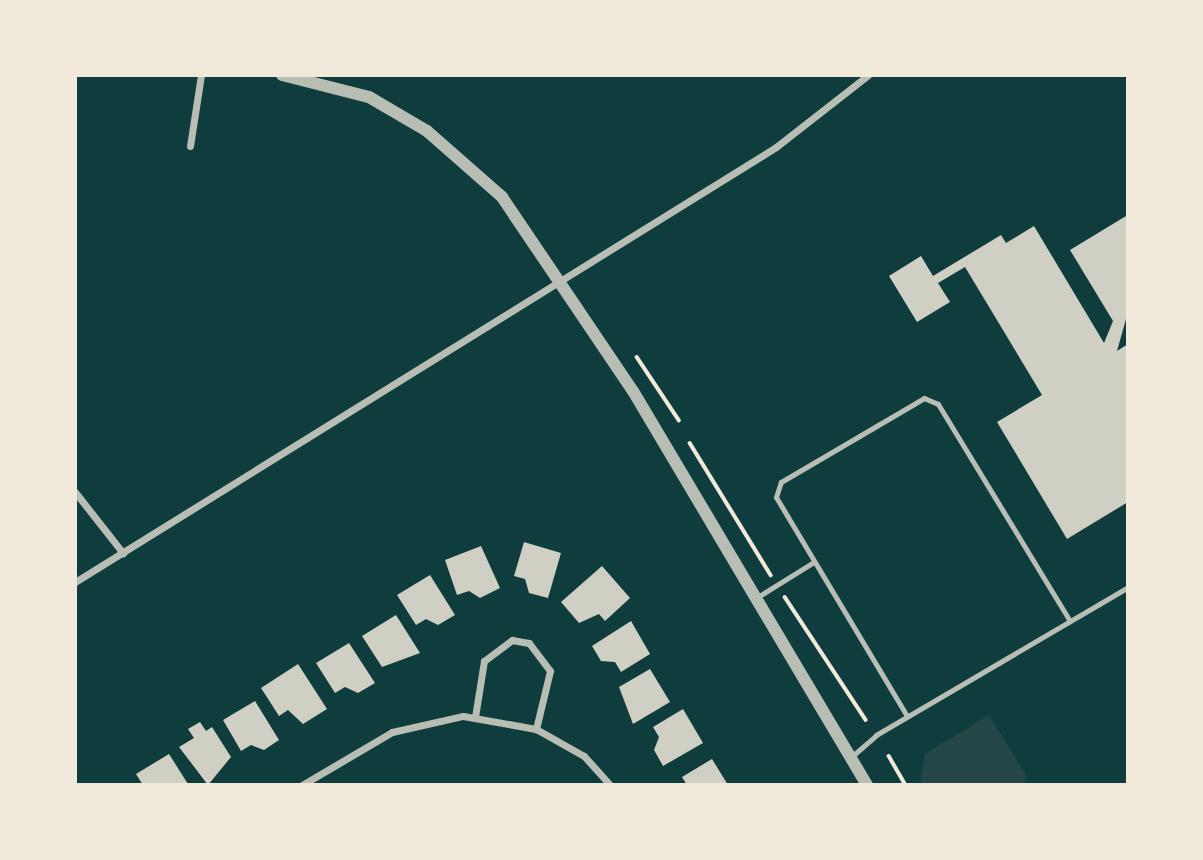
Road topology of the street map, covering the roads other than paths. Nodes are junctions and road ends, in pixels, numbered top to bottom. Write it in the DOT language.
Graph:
graph roads {
  1 [pos="201,75"];
  2 [pos="282,75"];
  3 [pos="868,75"];
  4 [pos="190,146"];
  5 [pos="562,281"];
  6 [pos="75,492"];
  7 [pos="123,553"];
  8 [pos="812,563"];
  9 [pos="75,582"];
  10 [pos="1128,587"];
  11 [pos="756,598"];
  12 [pos="1070,621"];
  13 [pos="907,716"];
  14 [pos="475,717"];
  15 [pos="536,729"];
  16 [pos="850,758"];
  17 [pos="302,785"];
  18 [pos="610,785"];
  19 [pos="867,785"];
  1 -- 4 [label="street"];
  2 -- 5 [label="street"];
  3 -- 5 [label="street"];
  5 -- 7 [label="street"];
  5 -- 11 [label="street"];
  6 -- 7 [label="street"];
  7 -- 9 [label="street"];
  8 -- 11 [label="lane"];
  8 -- 12 [label="lane"];
  8 -- 13 [label="lane"];
  10 -- 12 [label="lane"];
  11 -- 16 [label="street"];
  12 -- 13 [label="lane"];
  13 -- 16 [label="lane"];
  14 -- 15 [label="street"];
  14 -- 15 [label="street"];
  14 -- 17 [label="street"];
  15 -- 18 [label="street"];
  16 -- 19 [label="street"];
}
